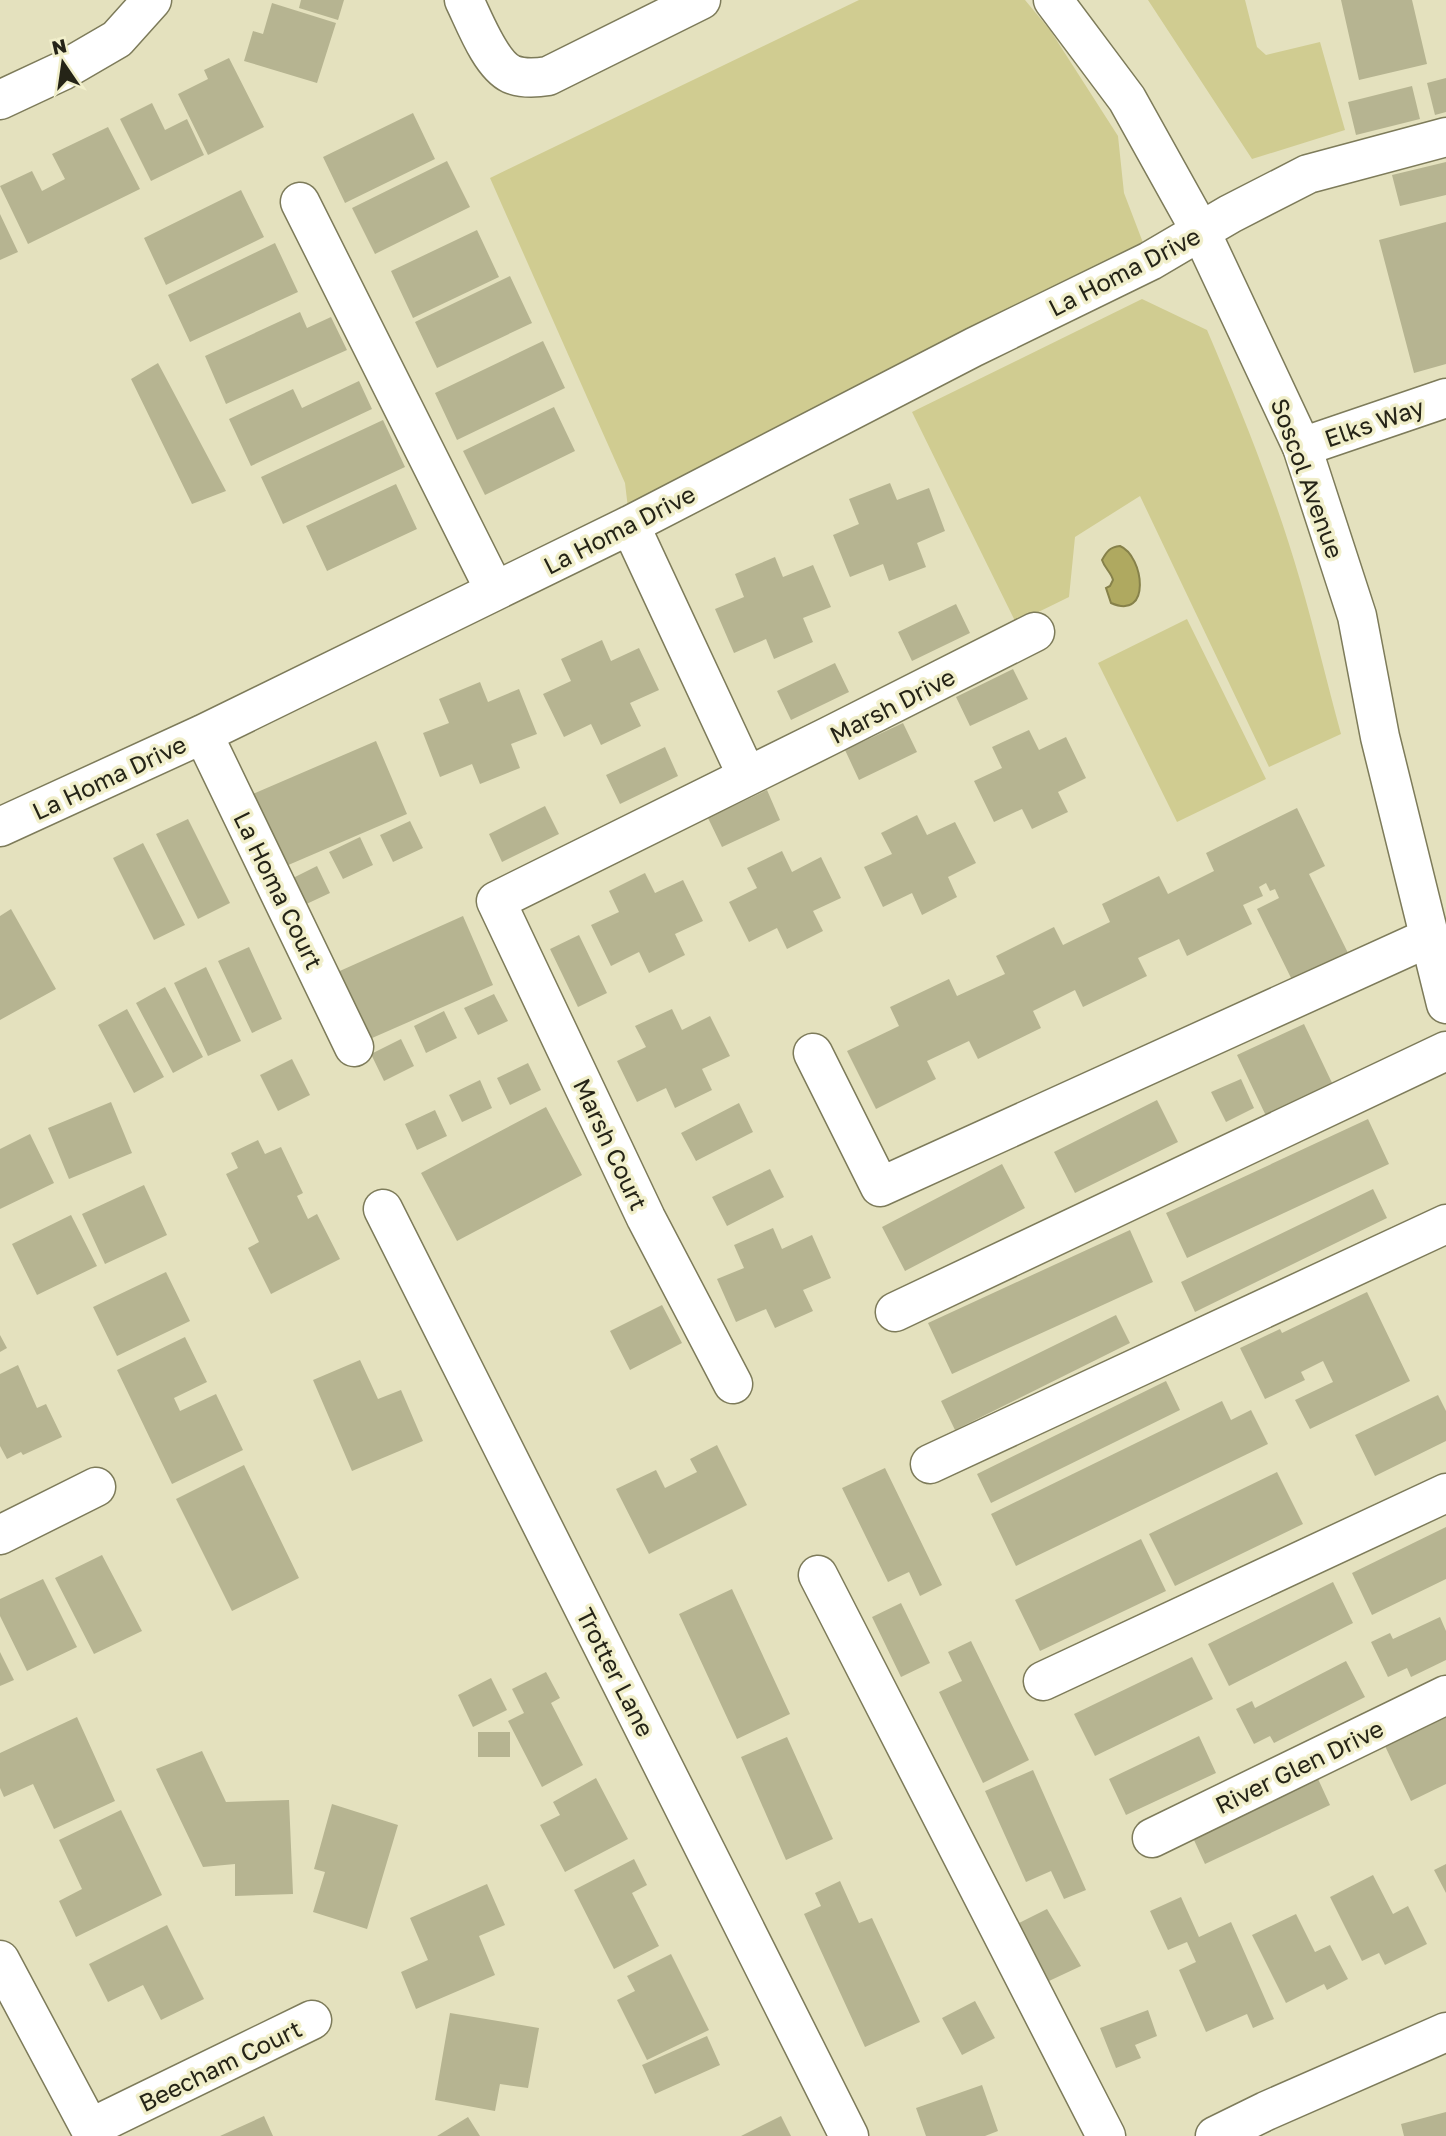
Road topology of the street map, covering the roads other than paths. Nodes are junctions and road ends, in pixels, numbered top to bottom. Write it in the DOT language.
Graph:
graph roads {
  1 [pos="152,0"];
  2 [pos="464,0"];
  3 [pos="701,0"];
  4 [pos="1053,0"];
  5 [pos="0,100"];
  6 [pos="1446,136"];
  7 [pos="299,202"];
  8 [pos="1216,223"];
  9 [pos="1446,398"];
  10 [pos="1302,447"];
  11 [pos="630,525"];
  12 [pos="495,591"];
  13 [pos="1035,632"];
  14 [pos="203,734"];
  15 [pos="747,776"];
  16 [pos="0,827"];
  17 [pos="496,901"];
  18 [pos="1433,917"];
  19 [pos="1446,1004"];
  20 [pos="354,1047"];
  21 [pos="1446,1051"];
  22 [pos="813,1054"];
  23 [pos="383,1209"];
  24 [pos="1446,1224"];
  25 [pos="895,1312"];
  26 [pos="733,1384"];
  27 [pos="930,1464"];
  28 [pos="96,1487"];
  29 [pos="1446,1493"];
  30 [pos="0,1535"];
  31 [pos="818,1575"];
  32 [pos="1043,1681"];
  33 [pos="1446,1695"];
  34 [pos="1152,1838"];
  35 [pos="0,1960"];
  36 [pos="312,2020"];
  37 [pos="1446,2032"];
  38 [pos="92,2132"];
  39 [pos="849,2136"];
  40 [pos="1105,2136"];
  41 [pos="1215,2136"];
  1 -- 5 [label="street"];
  2 -- 3 [label="street"];
  4 -- 8 [label="street, Soscol Avenue"];
  6 -- 8 [label="street, La Homa Drive"];
  7 -- 12 [label="street"];
  8 -- 10 [label="street, Soscol Avenue"];
  8 -- 11 [label="street, La Homa Drive"];
  9 -- 10 [label="street, Elks Way"];
  10 -- 18 [label="street, Soscol Avenue"];
  11 -- 12 [label="street, La Homa Drive"];
  11 -- 15 [label="street"];
  12 -- 14 [label="street, La Homa Drive"];
  13 -- 15 [label="street, Marsh Drive"];
  14 -- 16 [label="street, La Homa Drive"];
  14 -- 20 [label="street, La Homa Court"];
  15 -- 17 [label="street, Marsh Drive"];
  17 -- 26 [label="street, Marsh Court"];
  18 -- 19 [label="street, Soscol Avenue"];
  18 -- 22 [label="street"];
  21 -- 25 [label="street"];
  23 -- 39 [label="street, Trotter Lane"];
  24 -- 27 [label="street"];
  28 -- 30 [label="street"];
  29 -- 32 [label="street"];
  31 -- 40 [label="street"];
  33 -- 34 [label="street, River Glen Drive"];
  35 -- 38 [label="street"];
  36 -- 38 [label="street, Beecham Court"];
  37 -- 41 [label="street"];
}
